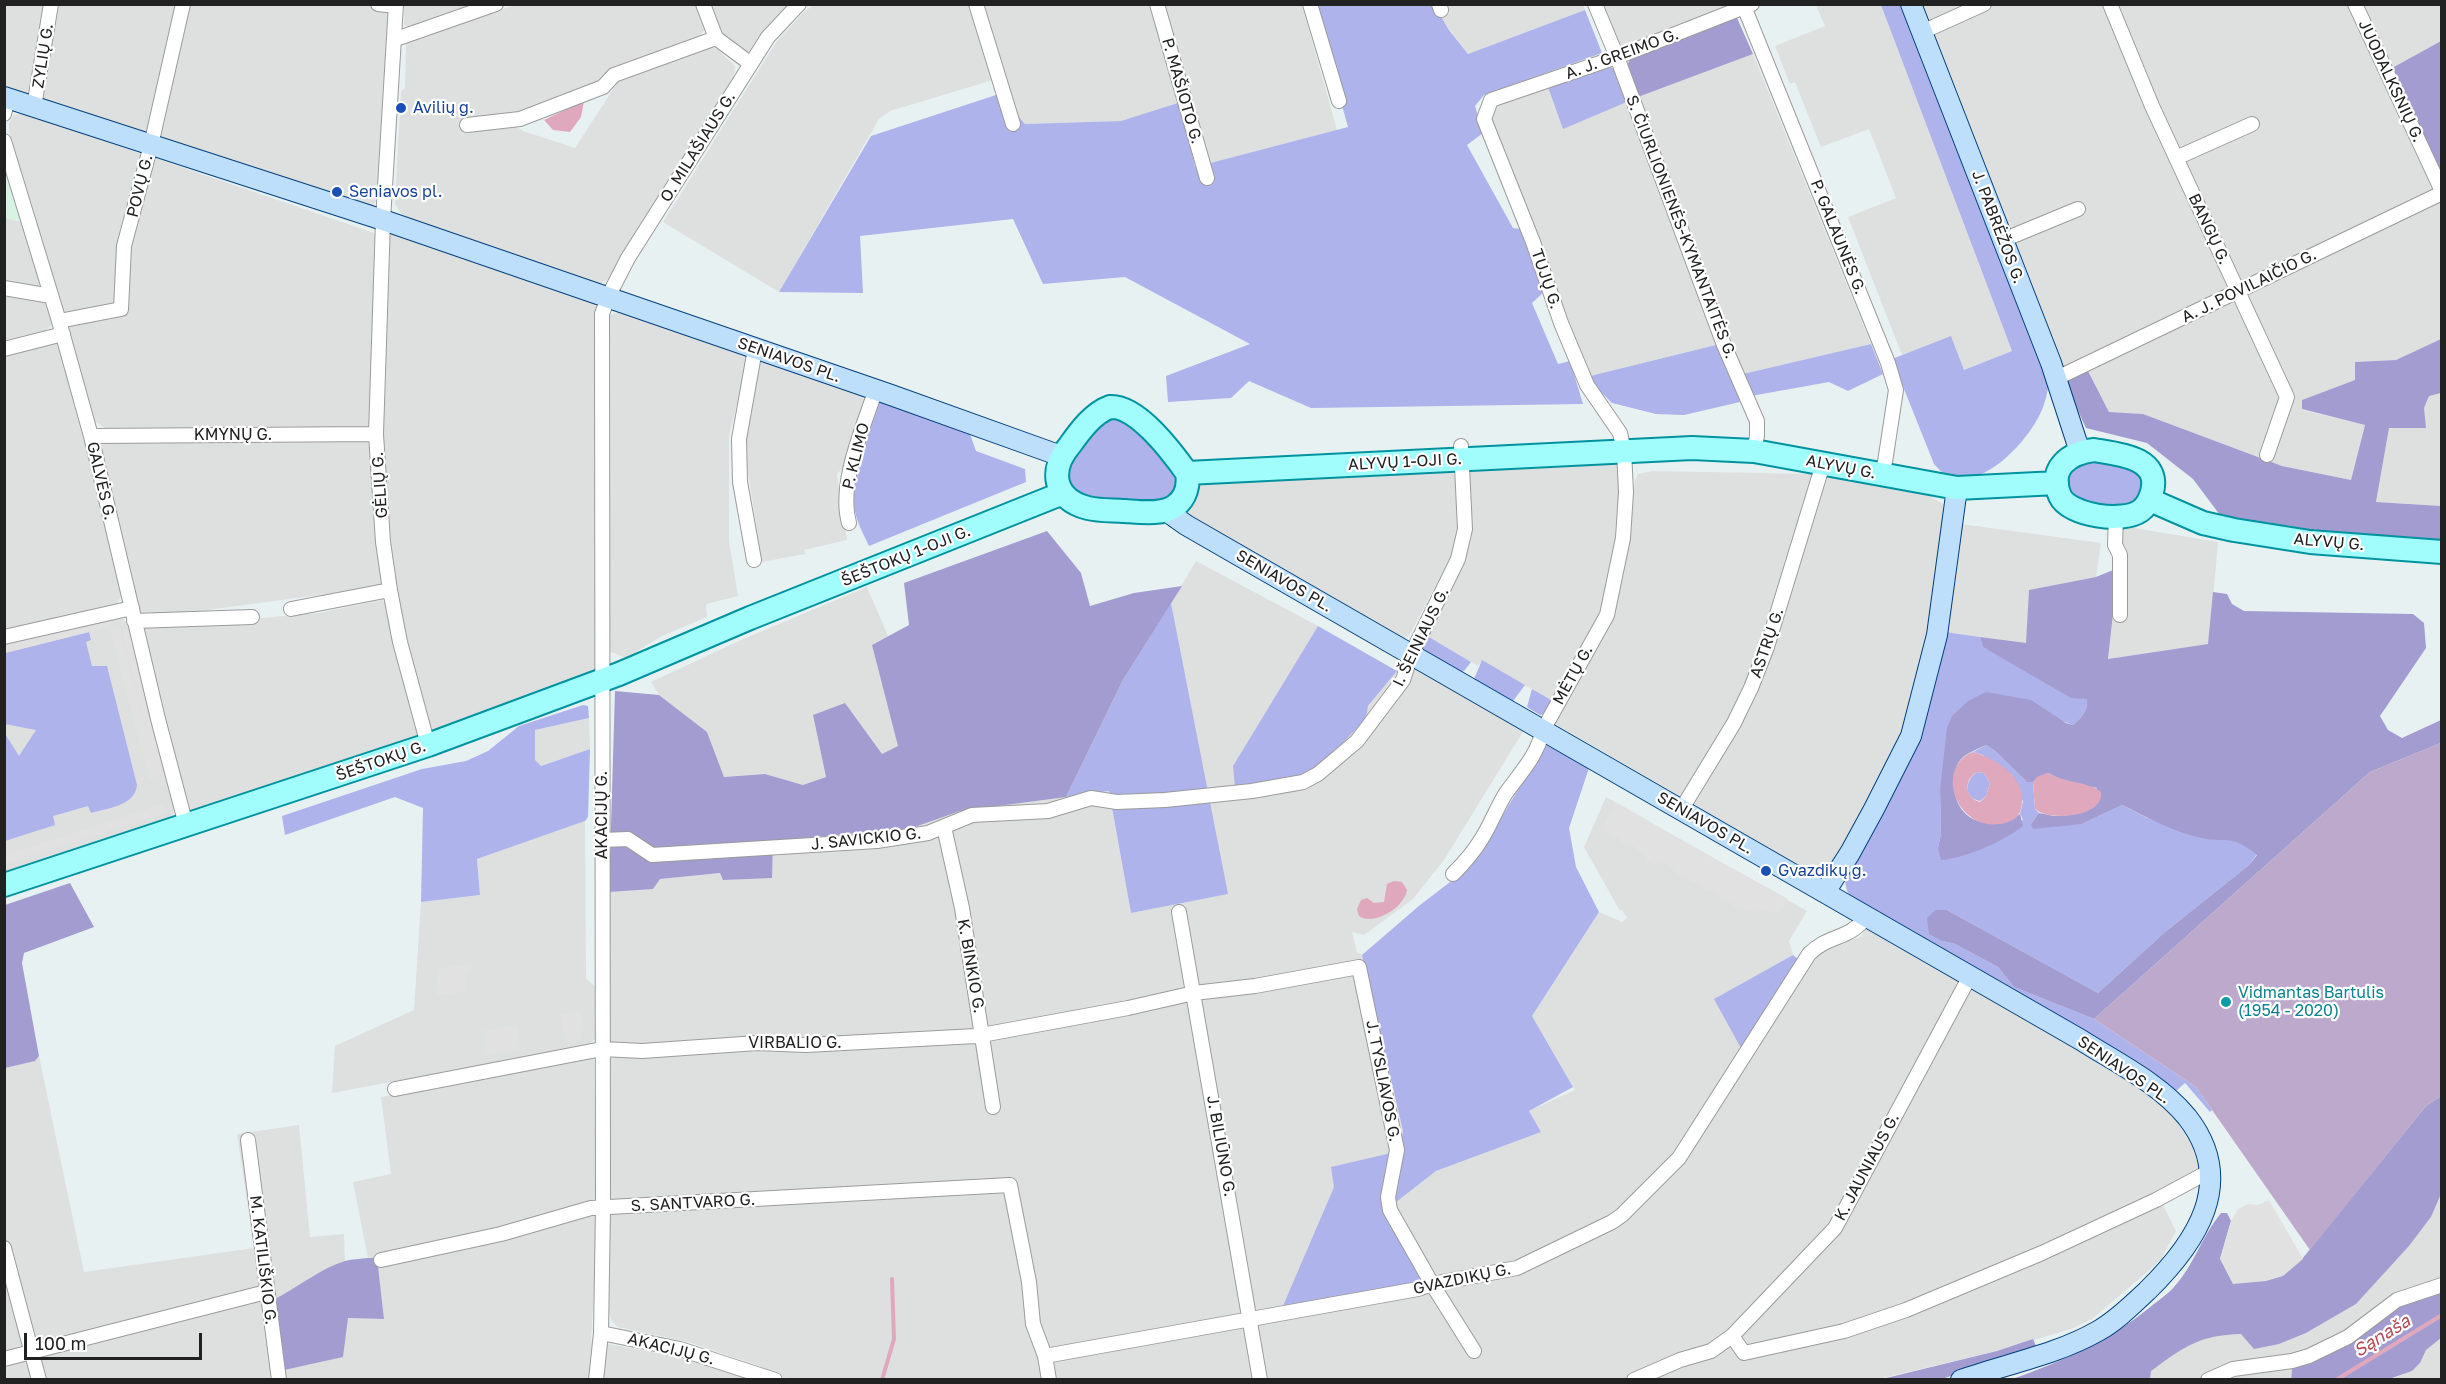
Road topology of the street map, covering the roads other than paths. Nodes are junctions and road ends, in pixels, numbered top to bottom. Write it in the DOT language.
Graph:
graph roads {
  1 [pos="51,4"];
  2 [pos="183,4"];
  3 [pos="378,4"];
  4 [pos="496,4"];
  5 [pos="703,4"];
  6 [pos="799,4"];
  7 [pos="976,4"];
  8 [pos="1157,4"];
  9 [pos="1310,4"];
  10 [pos="1595,4"];
  11 [pos="1911,4"];
  12 [pos="1984,4"];
  13 [pos="2110,4"];
  14 [pos="2355,4"];
  15 [pos="396,5"];
  16 [pos="1747,6"];
  17 [pos="1922,32"];
  18 [pos="716,38"];
  19 [pos="396,39"];
  20 [pos="1617,57"];
  21 [pos="751,64"];
  22 [pos="1491,100"];
  23 [pos="1339,101"];
  24 [pos="6,103"];
  25 [pos="34,107"];
  26 [pos="1014,124"];
  27 [pos="2252,124"];
  28 [pos="467,125"];
  29 [pos="4,141"];
  30 [pos="151,145"];
  31 [pos="2176,158"];
  32 [pos="1207,178"];
  33 [pos="2442,192"];
  34 [pos="2078,208"];
  35 [pos="383,220"];
  36 [pos="2004,240"];
  37 [pos="4,288"];
  38 [pos="2239,292"];
  39 [pos="51,296"];
  40 [pos="608,297"];
  41 [pos="61,328"];
  42 [pos="4,349"];
  43 [pos="755,349"];
  44 [pos="2057,378"];
  45 [pos="876,389"];
  46 [pos="376,434"];
  47 [pos="91,436"];
  48 [pos="1624,451"];
  49 [pos="1754,452"];
  50 [pos="2080,452"];
  51 [pos="1461,453"];
  52 [pos="2267,455"];
  53 [pos="1060,456"];
  54 [pos="1823,464"];
  55 [pos="1187,473"];
  56 [pos="1880,475"];
  57 [pos="2057,483"];
  58 [pos="1957,488"];
  59 [pos="1063,493"];
  60 [pos="2150,500"];
  61 [pos="1165,510"];
  62 [pos="2116,517"];
  63 [pos="849,523"];
  64 [pos="2442,552"];
  65 [pos="754,560"];
  66 [pos="390,590"];
  67 [pos="291,609"];
  68 [pos="133,614"];
  69 [pos="2120,615"];
  70 [pos="252,617"];
  71 [pos="750,618"];
  72 [pos="4,637"];
  73 [pos="1411,655"];
  74 [pos="602,680"];
  75 [pos="1543,729"];
  76 [pos="428,745"];
  77 [pos="1165,800"];
  78 [pos="1681,810"];
  79 [pos="186,825"];
  80 [pos="944,827"];
  81 [pos="602,840"];
  82 [pos="1453,874"];
  83 [pos="4,885"];
  84 [pos="1825,892"];
  85 [pos="1179,912"];
  86 [pos="1867,917"];
  87 [pos="1970,976"];
  88 [pos="1194,993"];
  89 [pos="983,1035"];
  90 [pos="602,1049"];
  91 [pos="395,1089"];
  92 [pos="993,1107"];
  93 [pos="248,1140"];
  94 [pos="2210,1171"];
  95 [pos="603,1208"];
  96 [pos="4,1248"];
  97 [pos="381,1260"];
  98 [pos="1432,1284"];
  99 [pos="2442,1285"];
  100 [pos="266,1292"];
  101 [pos="1251,1319"];
  102 [pos="601,1333"];
  103 [pos="1731,1336"];
  104 [pos="1474,1351"];
  105 [pos="32,1352"];
  106 [pos="1045,1356"];
  107 [pos="4,1359"];
  108 [pos="39,1380"];
  109 [pos="279,1380"];
  110 [pos="596,1380"];
  111 [pos="776,1380"];
  112 [pos="1049,1380"];
  113 [pos="1260,1380"];
  114 [pos="1634,1380"];
  115 [pos="1961,1380"];
  116 [pos="2208,1380"];
  1 -- 25 [label="street, ZYLIŲ G."];
  2 -- 30 [label="street, POVŲ G."];
  3 -- 15 [label="street"];
  4 -- 19 [label="street"];
  5 -- 18 [label="street"];
  6 -- 21 [label="street, O. MILAŠIAUS G."];
  7 -- 26 [label="street"];
  8 -- 32 [label="street, P. MAŠIOTO G."];
  9 -- 23 [label="street"];
  10 -- 20 [label="street, S. ČIURLIONIENĖS-KYMANTAITĖS G."];
  11 -- 17 [label="street, J. PABRĖŽOS G."];
  12 -- 17 [label="street"];
  13 -- 31 [label="street, BANGŲ G."];
  14 -- 33 [label="street, JUODALKSNIŲ G."];
  15 -- 19 [label="street, GĖLIŲ G."];
  16 -- 20 [label="street, A. J. GREIMO G."];
  16 -- 56 [label="street, P. GALAUNĖS G."];
  17 -- 36 [label="street, J. PABRĖŽOS G."];
  18 -- 21 [label="street"];
  18 -- 28 [label="street"];
  19 -- 35 [label="street, GĖLIŲ G."];
  20 -- 22 [label="street, A. J. GREIMO G."];
  20 -- 49 [label="street, S. ČIURLIONIENĖS-KYMANTAITĖS G."];
  21 -- 40 [label="street, O. MILAŠIAUS G."];
  22 -- 48 [label="street, TUJŲ G."];
  24 -- 25 [label="street, SENIAVOS PL."];
  25 -- 30 [label="street, SENIAVOS PL."];
  27 -- 31 [label="street"];
  29 -- 39 [label="street, GALVĖS G."];
  30 -- 35 [label="street, SENIAVOS PL."];
  30 -- 41 [label="street, POVŲ G."];
  31 -- 38 [label="street, BANGŲ G."];
  33 -- 38 [label="street, A. J. POVILAIČIO G."];
  34 -- 36 [label="street"];
  35 -- 40 [label="street, SENIAVOS PL."];
  35 -- 46 [label="street, GĖLIŲ G."];
  36 -- 44 [label="street, J. PABRĖŽOS G."];
  37 -- 39 [label="street"];
  38 -- 44 [label="street, A. J. POVILAIČIO G."];
  38 -- 52 [label="street, BANGŲ G."];
  39 -- 41 [label="street, GALVĖS G."];
  40 -- 43 [label="street, SENIAVOS PL."];
  40 -- 74 [label="street, AKACIJŲ G."];
  41 -- 42 [label="street"];
  41 -- 47 [label="street, GALVĖS G."];
  43 -- 45 [label="street, SENIAVOS PL."];
  43 -- 65 [label="street"];
  44 -- 50 [label="street, J. PABRĖŽOS G."];
  45 -- 53 [label="street, SENIAVOS PL."];
  45 -- 63 [label="street, P. KLIMO"];
  46 -- 47 [label="street, KMYNŲ G."];
  46 -- 66 [label="street, GĖLIŲ G."];
  47 -- 68 [label="street, GALVĖS G."];
  48 -- 49 [label="main road, ALYVŲ G."];
  48 -- 51 [label="main road, ALYVŲ 1-OJI G."];
  48 -- 75 [label="street, MĖTŲ G."];
  49 -- 54 [label="main road, ALYVŲ G."];
  50 -- 57 [label="main road"];
  50 -- 60 [label="main road"];
  51 -- 55 [label="main road, ALYVŲ 1-OJI G."];
  51 -- 73 [label="street, I. ŠEINIAUS G."];
  53 -- 55 [label="main road"];
  53 -- 59 [label="main road"];
  54 -- 56 [label="main road, ALYVŲ G."];
  54 -- 78 [label="street, ASTRŲ G."];
  55 -- 61 [label="main road"];
  56 -- 58 [label="main road, ALYVŲ G."];
  57 -- 58 [label="main road, ALYVŲ G."];
  57 -- 62 [label="main road"];
  58 -- 84 [label="street"];
  59 -- 61 [label="main road"];
  59 -- 71 [label="main road, ŠEŠTOKŲ 1-OJI G."];
  60 -- 62 [label="main road"];
  60 -- 64 [label="main road, ALYVŲ G."];
  61 -- 73 [label="street, SENIAVOS PL."];
  62 -- 69 [label="street"];
  66 -- 67 [label="street"];
  66 -- 76 [label="street, GĖLIŲ G."];
  68 -- 70 [label="street"];
  68 -- 72 [label="street"];
  68 -- 79 [label="street, GALVĖS G."];
  71 -- 74 [label="main road, ŠEŠTOKŲ G."];
  73 -- 75 [label="street, SENIAVOS PL."];
  73 -- 77 [label="street, I. ŠEINIAUS G."];
  74 -- 76 [label="main road, ŠEŠTOKŲ G."];
  74 -- 81 [label="street, AKACIJŲ G."];
  75 -- 78 [label="street, SENIAVOS PL."];
  75 -- 82 [label="street, MĖTŲ G."];
  76 -- 79 [label="main road, ŠEŠTOKŲ G."];
  77 -- 80 [label="street, J. SAVICKIO G."];
  78 -- 84 [label="street, SENIAVOS PL."];
  79 -- 83 [label="main road, ŠEŠTOKŲ G."];
  80 -- 81 [label="street, J. SAVICKIO G."];
  80 -- 89 [label="street, K. BINKIO G."];
  81 -- 90 [label="street, AKACIJŲ G."];
  84 -- 86 [label="street, SENIAVOS PL."];
  85 -- 88 [label="street, J. BILIŪNO G."];
  86 -- 87 [label="street, SENIAVOS PL."];
  86 -- 98 [label="street, GVAZDIKŲ G."];
  87 -- 94 [label="street, SENIAVOS PL."];
  87 -- 103 [label="street, K. JAUNIAUS G."];
  88 -- 89 [label="street, VIRBALIO G."];
  88 -- 98 [label="street, J. TYSLIAVOS G."];
  88 -- 101 [label="street, J. BILIŪNO G."];
  89 -- 90 [label="street, VIRBALIO G."];
  89 -- 92 [label="street, K. BINKIO G."];
  90 -- 91 [label="street, VIRBALIO G."];
  90 -- 95 [label="street, AKACIJŲ G."];
  93 -- 100 [label="street, M. KATILIŠKIO G."];
  94 -- 103 [label="street"];
  94 -- 115 [label="street, SENIAVOS PL."];
  95 -- 97 [label="street, S. SANTVARO G."];
  95 -- 102 [label="street, AKACIJŲ G."];
  95 -- 106 [label="street, S. SANTVARO G."];
  96 -- 105 [label="street"];
  98 -- 101 [label="street, GVAZDIKŲ G."];
  98 -- 104 [label="street, J. TYSLIAVOS G."];
  99 -- 116 [label="street"];
  100 -- 105 [label="street"];
  100 -- 109 [label="street, M. KATILIŠKIO G."];
  101 -- 106 [label="street, GVAZDIKŲ G."];
  101 -- 113 [label="street, J. BILIŪNO G."];
  102 -- 110 [label="street, AKACIJŲ G."];
  102 -- 111 [label="street, AKACIJŲ G."];
  103 -- 114 [label="street, K. JAUNIAUS G."];
  105 -- 107 [label="street"];
  105 -- 108 [label="street"];
  106 -- 112 [label="street"];
}
